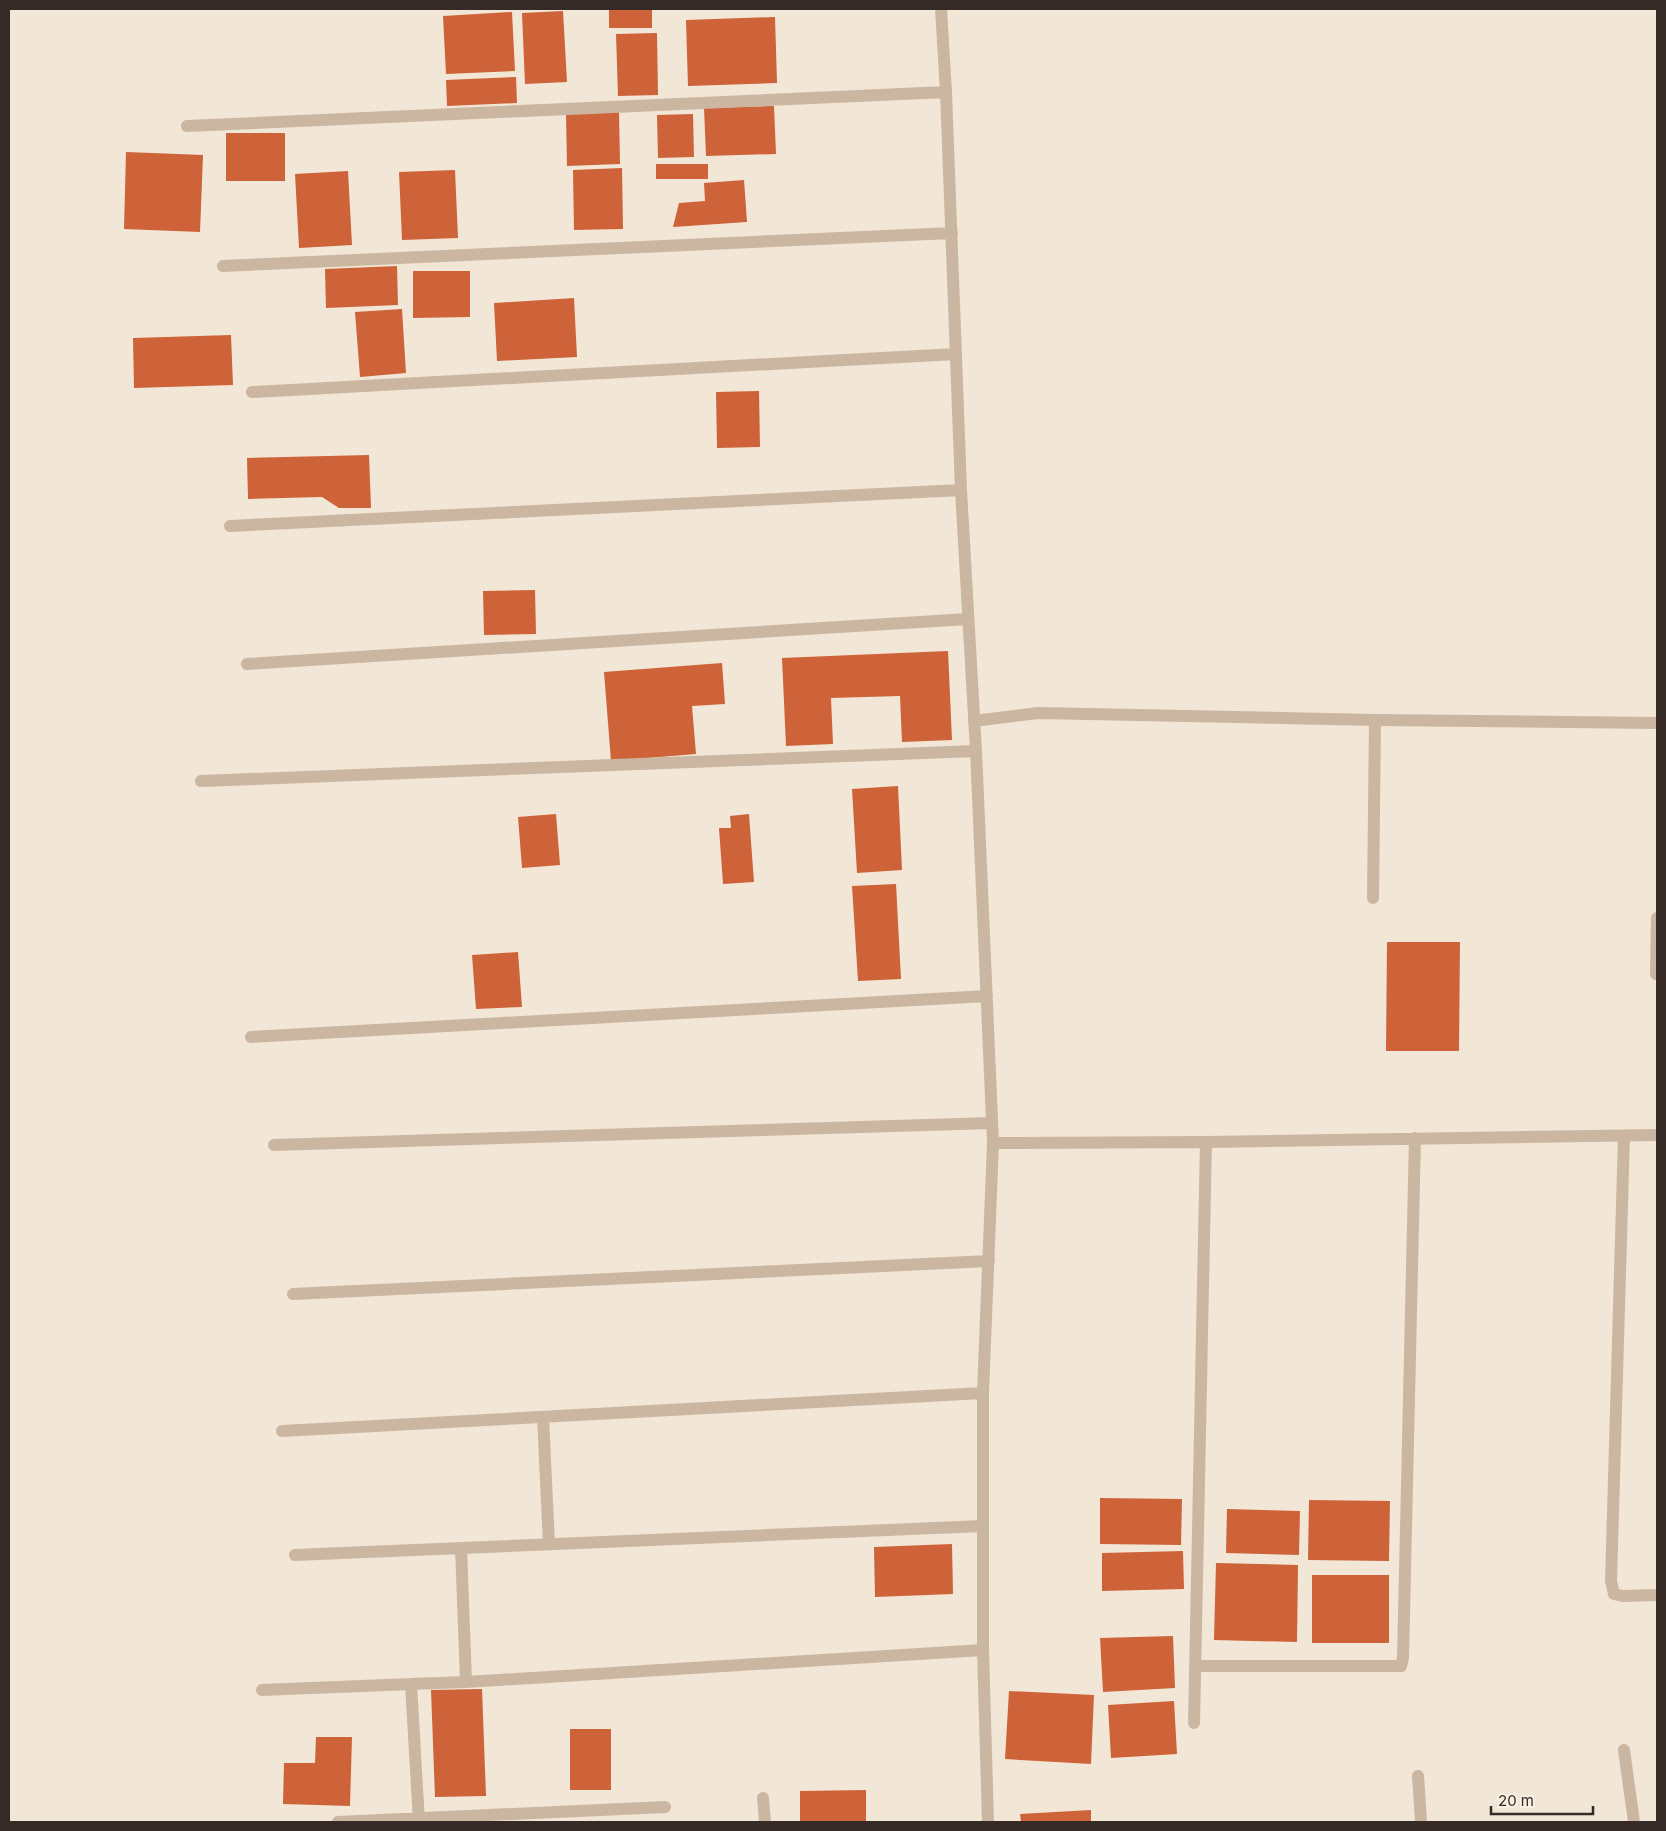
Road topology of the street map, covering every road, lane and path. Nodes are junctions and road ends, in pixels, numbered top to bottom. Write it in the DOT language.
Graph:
graph roads {
  1 [pos="941,9"];
  2 [pos="946,92"];
  3 [pos="187,126"];
  4 [pos="952,233"];
  5 [pos="223,266"];
  6 [pos="956,354"];
  7 [pos="252,392"];
  8 [pos="961,490"];
  9 [pos="230,526"];
  10 [pos="968,619"];
  11 [pos="247,664"];
  12 [pos="1375,720"];
  13 [pos="974,721"];
  14 [pos="1657,723"];
  15 [pos="976,751"];
  16 [pos="201,782"];
  17 [pos="1373,898"];
  18 [pos="1657,918"];
  19 [pos="1656,974"];
  20 [pos="987,996"];
  21 [pos="251,1037"];
  22 [pos="992,1123"];
  23 [pos="1657,1135"];
  24 [pos="1624,1136"];
  25 [pos="1415,1138"];
  26 [pos="1206,1142"];
  27 [pos="993,1144"];
  28 [pos="274,1145"];
  29 [pos="989,1260"];
  30 [pos="293,1294"];
  31 [pos="983,1393"];
  32 [pos="543,1417"];
  33 [pos="282,1431"];
  34 [pos="982,1526"];
  35 [pos="549,1544"];
  36 [pos="461,1548"];
  37 [pos="295,1555"];
  38 [pos="1657,1595"];
  39 [pos="982,1650"];
  40 [pos="1194,1666"];
  41 [pos="466,1682"];
  42 [pos="411,1684"];
  43 [pos="262,1690"];
  44 [pos="1194,1723"];
  45 [pos="1624,1750"];
  46 [pos="1418,1776"];
  47 [pos="763,1798"];
  48 [pos="665,1807"];
  49 [pos="419,1820"];
  50 [pos="338,1822"];
  51 [pos="765,1822"];
  52 [pos="988,1822"];
  53 [pos="1421,1822"];
  54 [pos="1634,1822"];
  1 -- 2 [label="street"];
  2 -- 3 [label="street"];
  2 -- 4 [label="street"];
  4 -- 5 [label="street"];
  4 -- 6 [label="street"];
  6 -- 7 [label="street"];
  6 -- 8 [label="street"];
  8 -- 9 [label="street"];
  8 -- 10 [label="street"];
  10 -- 11 [label="street"];
  10 -- 13 [label="street"];
  12 -- 13 [label="street"];
  12 -- 14 [label="street"];
  12 -- 17 [label="street"];
  13 -- 15 [label="street"];
  15 -- 16 [label="street"];
  15 -- 20 [label="street"];
  18 -- 19 [label="street"];
  20 -- 21 [label="street"];
  20 -- 22 [label="street"];
  22 -- 27 [label="street"];
  22 -- 28 [label="street"];
  23 -- 24 [label="street"];
  24 -- 25 [label="street"];
  24 -- 38 [label="street"];
  25 -- 26 [label="street"];
  25 -- 40 [label="street"];
  26 -- 27 [label="street"];
  26 -- 40 [label="street"];
  27 -- 29 [label="street"];
  29 -- 30 [label="street"];
  29 -- 31 [label="street"];
  31 -- 32 [label="street"];
  31 -- 34 [label="street"];
  32 -- 33 [label="street"];
  32 -- 35 [label="street"];
  34 -- 35 [label="street"];
  34 -- 39 [label="street"];
  35 -- 36 [label="street"];
  36 -- 37 [label="street"];
  36 -- 41 [label="street"];
  39 -- 41 [label="street"];
  39 -- 52 [label="street"];
  40 -- 44 [label="street"];
  41 -- 42 [label="street"];
  42 -- 43 [label="street"];
  42 -- 49 [label="street"];
  45 -- 54 [label="street"];
  46 -- 53 [label="street"];
  47 -- 51 [label="street"];
  48 -- 49 [label="street"];
  49 -- 50 [label="street"];
}
